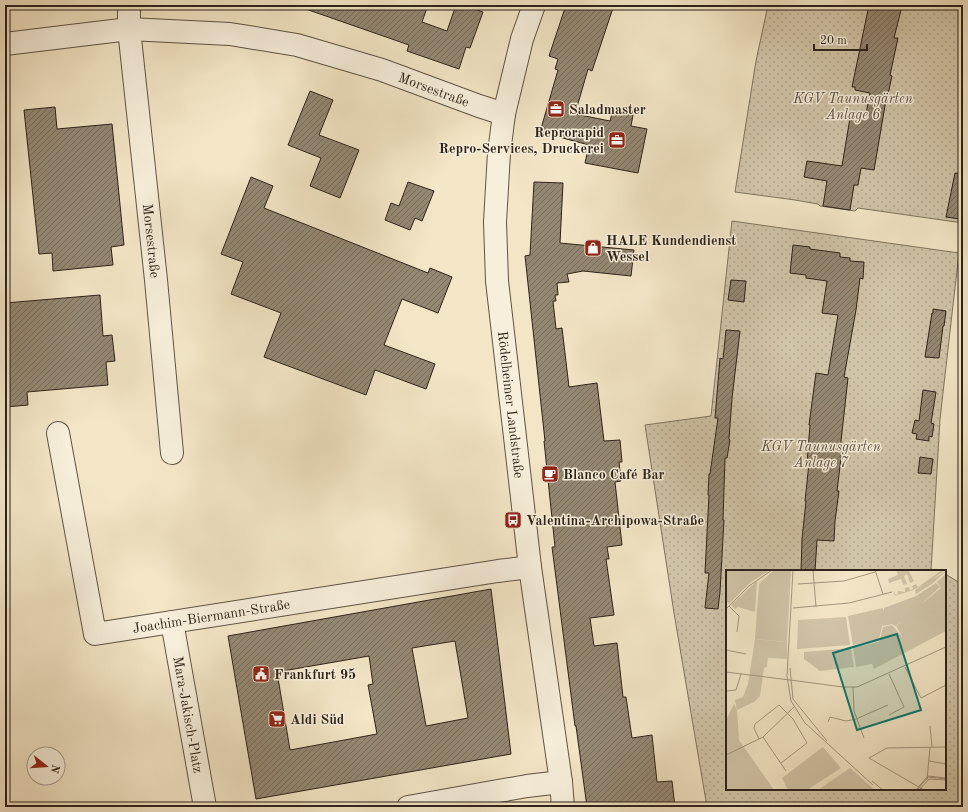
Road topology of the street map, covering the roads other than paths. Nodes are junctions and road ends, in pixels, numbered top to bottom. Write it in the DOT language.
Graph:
graph roads {
  1 [pos="129,5"];
  2 [pos="534,5"];
  3 [pos="129,29"];
  4 [pos="5,44"];
  5 [pos="504,114"];
  6 [pos="58,432"];
  7 [pos="172,453"];
  8 [pos="530,567"];
  9 [pos="172,622"];
  10 [pos="561,782"];
  11 [pos="205,807"];
  12 [pos="408,807"];
  13 [pos="563,807"];
  1 -- 3 [label="street, Morsestraße"];
  2 -- 5 [label="street, Rödelheimer Landstraße"];
  3 -- 4 [label="street, Morsestraße"];
  3 -- 5 [label="street, Morsestraße"];
  3 -- 7 [label="street, Morsestraße"];
  5 -- 8 [label="street, Rödelheimer Landstraße"];
  6 -- 9 [label="street, Joachim-Biermann-Straße"];
  8 -- 9 [label="street, Joachim-Biermann-Straße"];
  8 -- 10 [label="street, Rödelheimer Landstraße"];
  9 -- 11 [label="street, Mara-Jakisch-Platz"];
  10 -- 12 [label="street"];
  10 -- 13 [label="street, Rödelheimer Landstraße"];
}
